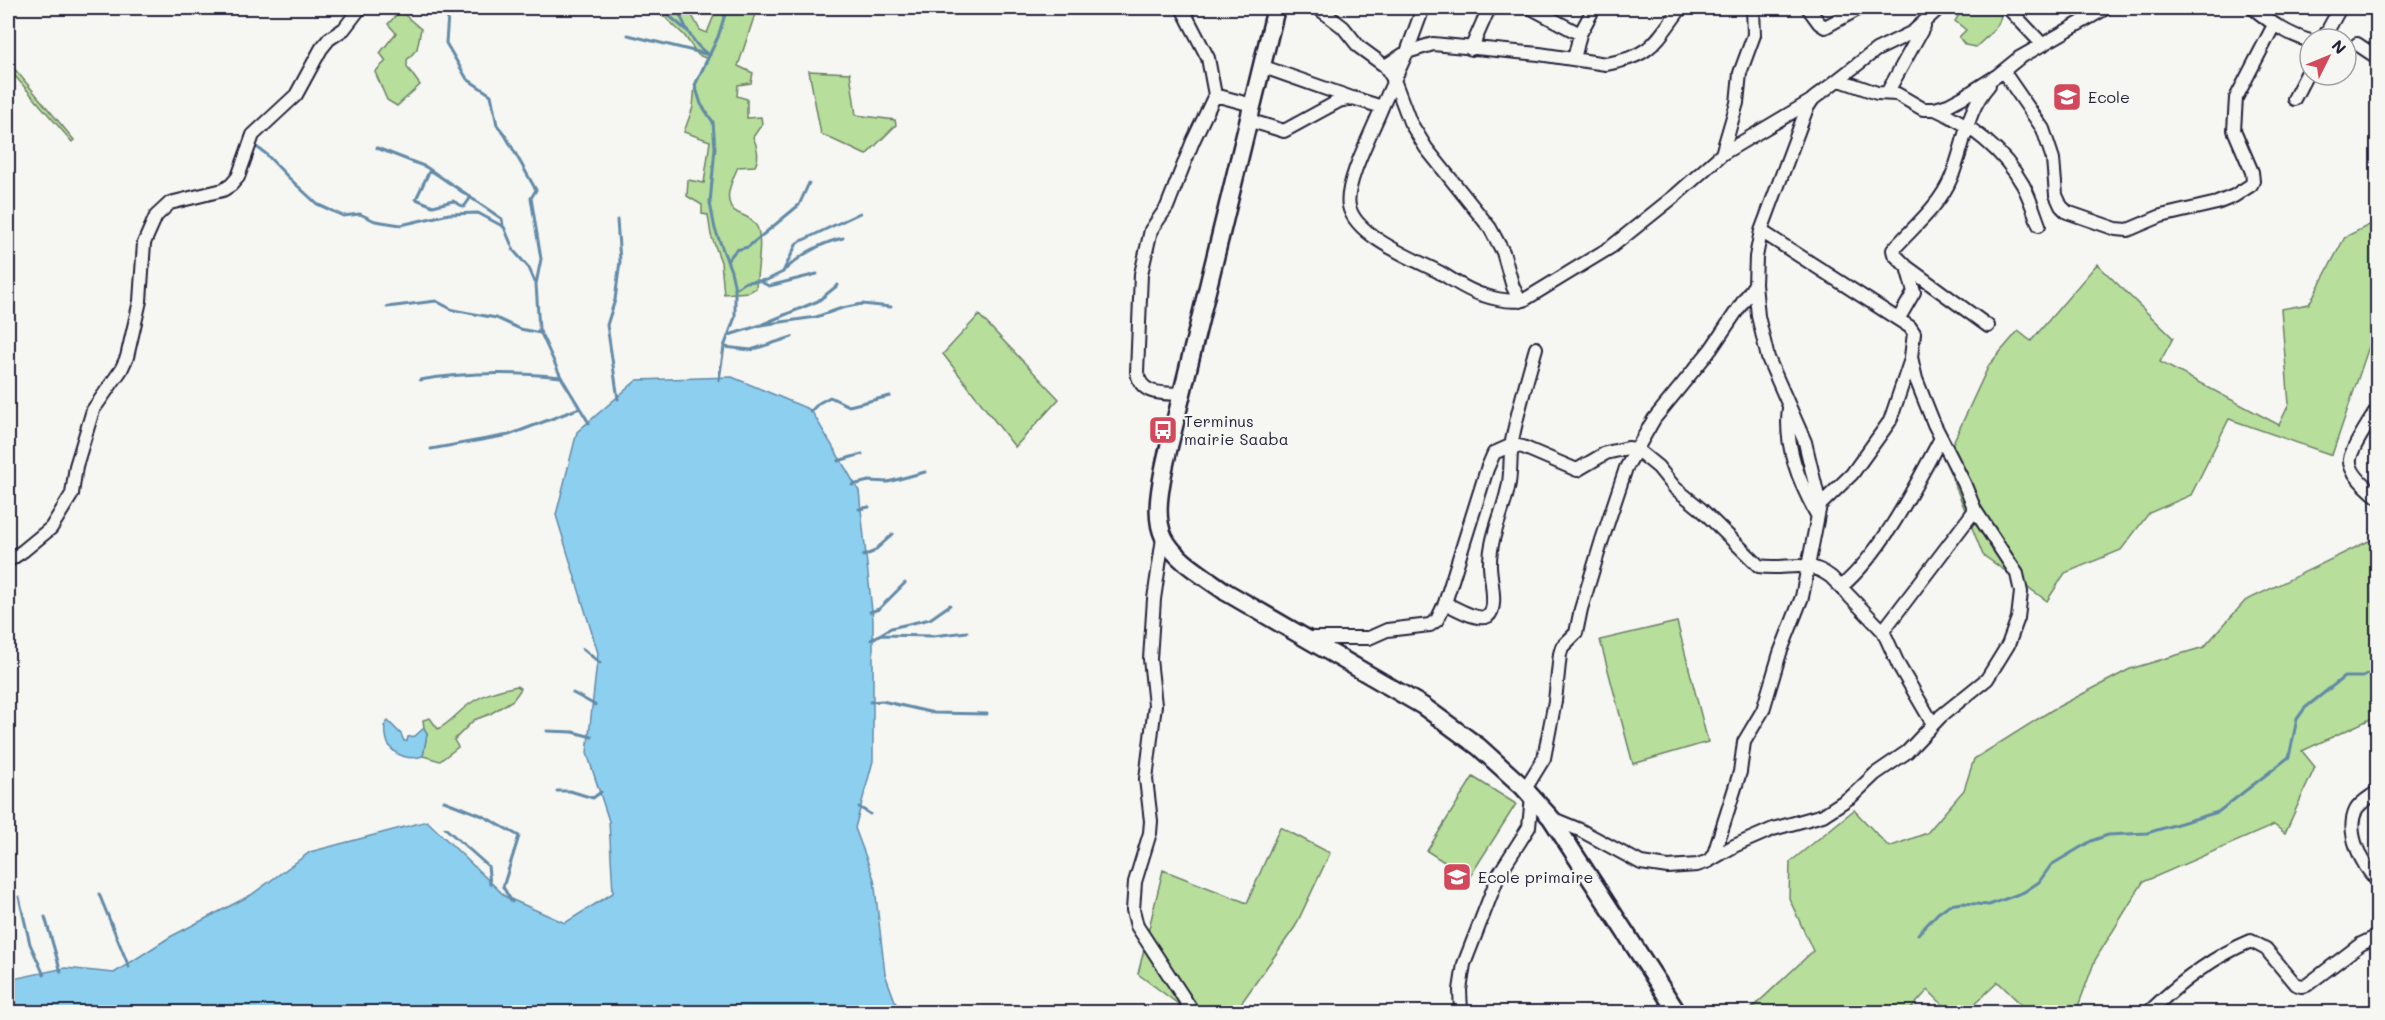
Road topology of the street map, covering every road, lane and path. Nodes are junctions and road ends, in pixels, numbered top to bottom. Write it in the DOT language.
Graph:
graph roads {
  1 [pos="360,8"];
  2 [pos="1182,8"];
  3 [pos="1276,8"];
  4 [pos="1318,8"];
  5 [pos="1423,8"];
  6 [pos="1489,8"];
  7 [pos="1531,8"];
  8 [pos="1594,8"];
  9 [pos="1681,8"];
  10 [pos="1753,8"];
  11 [pos="1808,8"];
  12 [pos="1860,8"];
  13 [pos="1939,8"];
  14 [pos="2008,8"];
  15 [pos="2106,8"];
  16 [pos="2253,8"];
  17 [pos="2340,8"];
  18 [pos="1928,20"];
  19 [pos="2274,25"];
  20 [pos="2330,27"];
  21 [pos="1580,34"];
  22 [pos="2298,35"];
  23 [pos="2043,45"];
  24 [pos="2358,45"];
  25 [pos="1471,49"];
  26 [pos="1407,52"];
  27 [pos="2378,57"];
  28 [pos="1574,59"];
  29 [pos="1261,66"];
  30 [pos="1385,66"];
  31 [pos="2001,73"];
  32 [pos="1394,80"];
  33 [pos="1840,80"];
  34 [pos="2300,87"];
  35 [pos="1887,93"];
  36 [pos="1215,95"];
  37 [pos="1353,99"];
  38 [pos="1813,99"];
  39 [pos="2294,99"];
  40 [pos="1382,108"];
  41 [pos="1935,109"];
  42 [pos="1250,112"];
  43 [pos="1967,124"];
  44 [pos="1722,154"];
  45 [pos="2039,225"];
  46 [pos="1761,231"];
  47 [pos="1907,267"];
  48 [pos="1755,284"];
  49 [pos="1520,301"];
  50 [pos="1899,318"];
  51 [pos="1988,326"];
  52 [pos="1536,348"];
  53 [pos="1911,357"];
  54 [pos="1182,394"];
  55 [pos="2378,408"];
  56 [pos="1941,438"];
  57 [pos="1512,445"];
  58 [pos="1636,449"];
  59 [pos="2378,496"];
  60 [pos="1818,510"];
  61 [pos="1975,510"];
  62 [pos="1163,538"];
  63 [pos="8,561"];
  64 [pos="1808,565"];
  65 [pos="1840,587"];
  66 [pos="1445,603"];
  67 [pos="1883,631"];
  68 [pos="1307,638"];
  69 [pos="1933,724"];
  70 [pos="2378,790"];
  71 [pos="1528,793"];
  72 [pos="1551,818"];
  73 [pos="1709,861"];
  74 [pos="2378,881"];
  75 [pos="2378,936"];
  76 [pos="1193,1012"];
  77 [pos="1461,1012"];
  78 [pos="1677,1012"];
  79 [pos="2149,1012"];
  1 -- 63 [label="street"];
  2 -- 36 [label="street"];
  3 -- 29 [label="street"];
  4 -- 30 [label="street"];
  5 -- 26 [label="street"];
  6 -- 25 [label="street"];
  7 -- 21 [label="street"];
  8 -- 21 [label="street"];
  9 -- 28 [label="street"];
  10 -- 44 [label="street"];
  11 -- 12 [label="street"];
  13 -- 18 [label="street"];
  14 -- 23 [label="street"];
  15 -- 23 [label="street"];
  16 -- 19 [label="street"];
  17 -- 20 [label="street"];
  18 -- 33 [label="street"];
  18 -- 35 [label="street"];
  19 -- 22 [label="street"];
  19 -- 31 [label="street"];
  21 -- 28 [label="street"];
  23 -- 31 [label="street"];
  24 -- 27 [label="street"];
  25 -- 26 [label="street"];
  25 -- 28 [label="street"];
  26 -- 30 [label="street"];
  26 -- 32 [label="street"];
  29 -- 37 [label="street"];
  29 -- 42 [label="street"];
  30 -- 32 [label="street"];
  31 -- 41 [label="street"];
  31 -- 43 [label="street"];
  32 -- 40 [label="street"];
  32 -- 49 [label="street"];
  33 -- 35 [label="street"];
  33 -- 38 [label="street"];
  34 -- 39 [label="street"];
  35 -- 41 [label="street"];
  36 -- 42 [label="street"];
  36 -- 54 [label="street"];
  37 -- 40 [label="street"];
  37 -- 42 [label="street"];
  38 -- 44 [label="street"];
  38 -- 46 [label="street"];
  40 -- 49 [label="street"];
  41 -- 43 [label="street"];
  42 -- 54 [label="street"];
  43 -- 45 [label="street"];
  43 -- 47 [label="street"];
  44 -- 49 [label="street"];
  46 -- 48 [label="street"];
  46 -- 50 [label="street"];
  47 -- 50 [label="street"];
  47 -- 51 [label="street"];
  48 -- 58 [label="street"];
  48 -- 60 [label="street"];
  50 -- 53 [label="street"];
  52 -- 57 [label="street"];
  53 -- 56 [label="street"];
  53 -- 60 [label="street"];
  54 -- 62 [label="street"];
  55 -- 59 [label="street"];
  56 -- 61 [label="street"];
  56 -- 65 [label="street"];
  57 -- 58 [label="street"];
  57 -- 66 [label="street"];
  57 -- 66 [label="street"];
  58 -- 64 [label="street"];
  58 -- 71 [label="street"];
  60 -- 64 [label="street"];
  61 -- 67 [label="street"];
  61 -- 69 [label="street"];
  62 -- 68 [label="street"];
  62 -- 76 [label="street"];
  64 -- 65 [label="street"];
  64 -- 73 [label="street"];
  65 -- 67 [label="street"];
  66 -- 68 [label="street"];
  67 -- 69 [label="street"];
  68 -- 71 [label="street"];
  69 -- 73 [label="street"];
  70 -- 74 [label="street"];
  71 -- 72 [label="street"];
  71 -- 77 [label="street"];
  72 -- 73 [label="street"];
  72 -- 78 [label="street"];
  75 -- 79 [label="street"];
}
